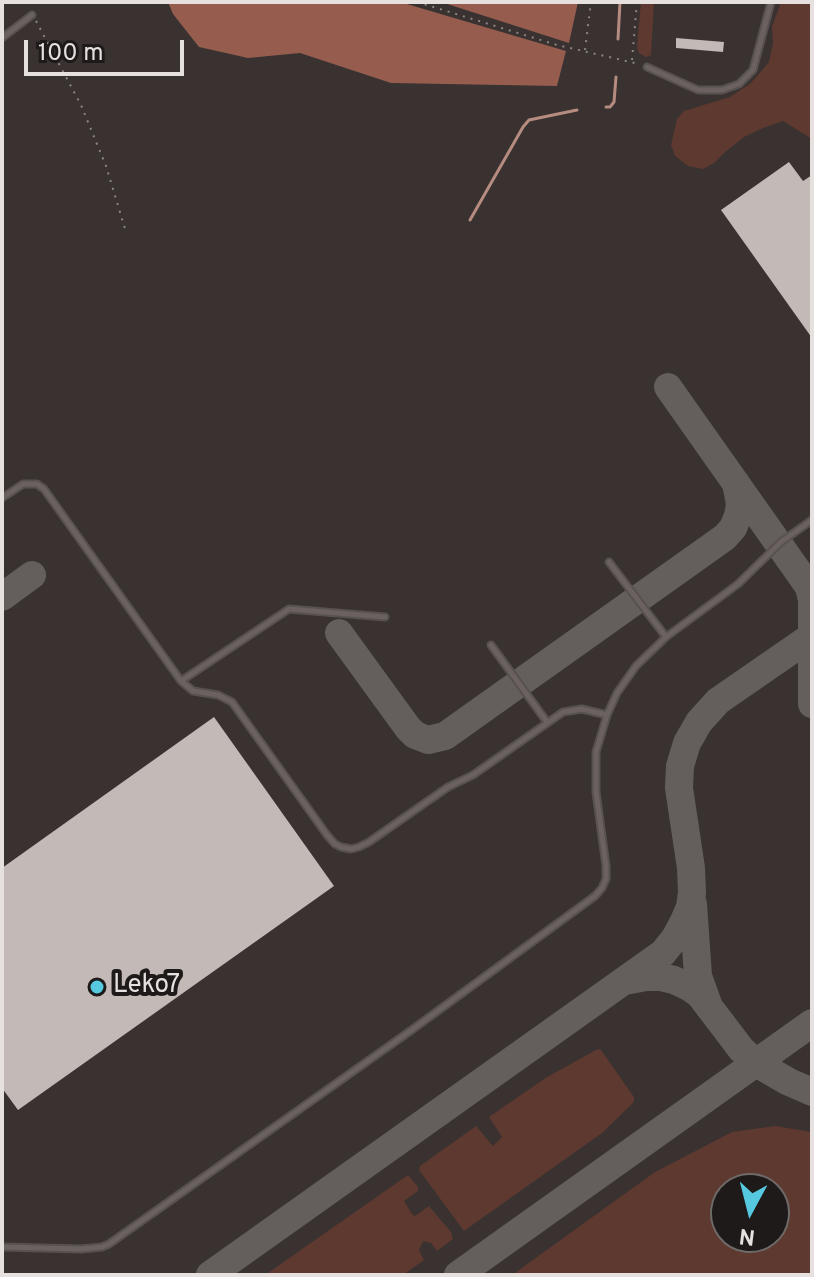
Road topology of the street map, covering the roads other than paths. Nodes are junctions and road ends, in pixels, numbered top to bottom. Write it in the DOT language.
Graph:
graph roads {
  1 [pos="771,2"];
  2 [pos="32,15"];
  3 [pos="2,38"];
  4 [pos="647,67"];
  5 [pos="2,498"];
  6 [pos="812,520"];
  7 [pos="609,562"];
  8 [pos="385,617"];
  9 [pos="666,637"];
  10 [pos="491,645"];
  11 [pos="181,681"];
  12 [pos="607,715"];
  13 [pos="547,722"];
  14 [pos="2,1247"];
  1 -- 4 [label="lane"];
  2 -- 3 [label="lane"];
  5 -- 11 [label="lane"];
  6 -- 9 [label="lane"];
  7 -- 9 [label="lane"];
  8 -- 11 [label="lane"];
  9 -- 12 [label="lane"];
  10 -- 13 [label="lane"];
  11 -- 13 [label="lane"];
  12 -- 13 [label="lane"];
  12 -- 14 [label="lane"];
}
